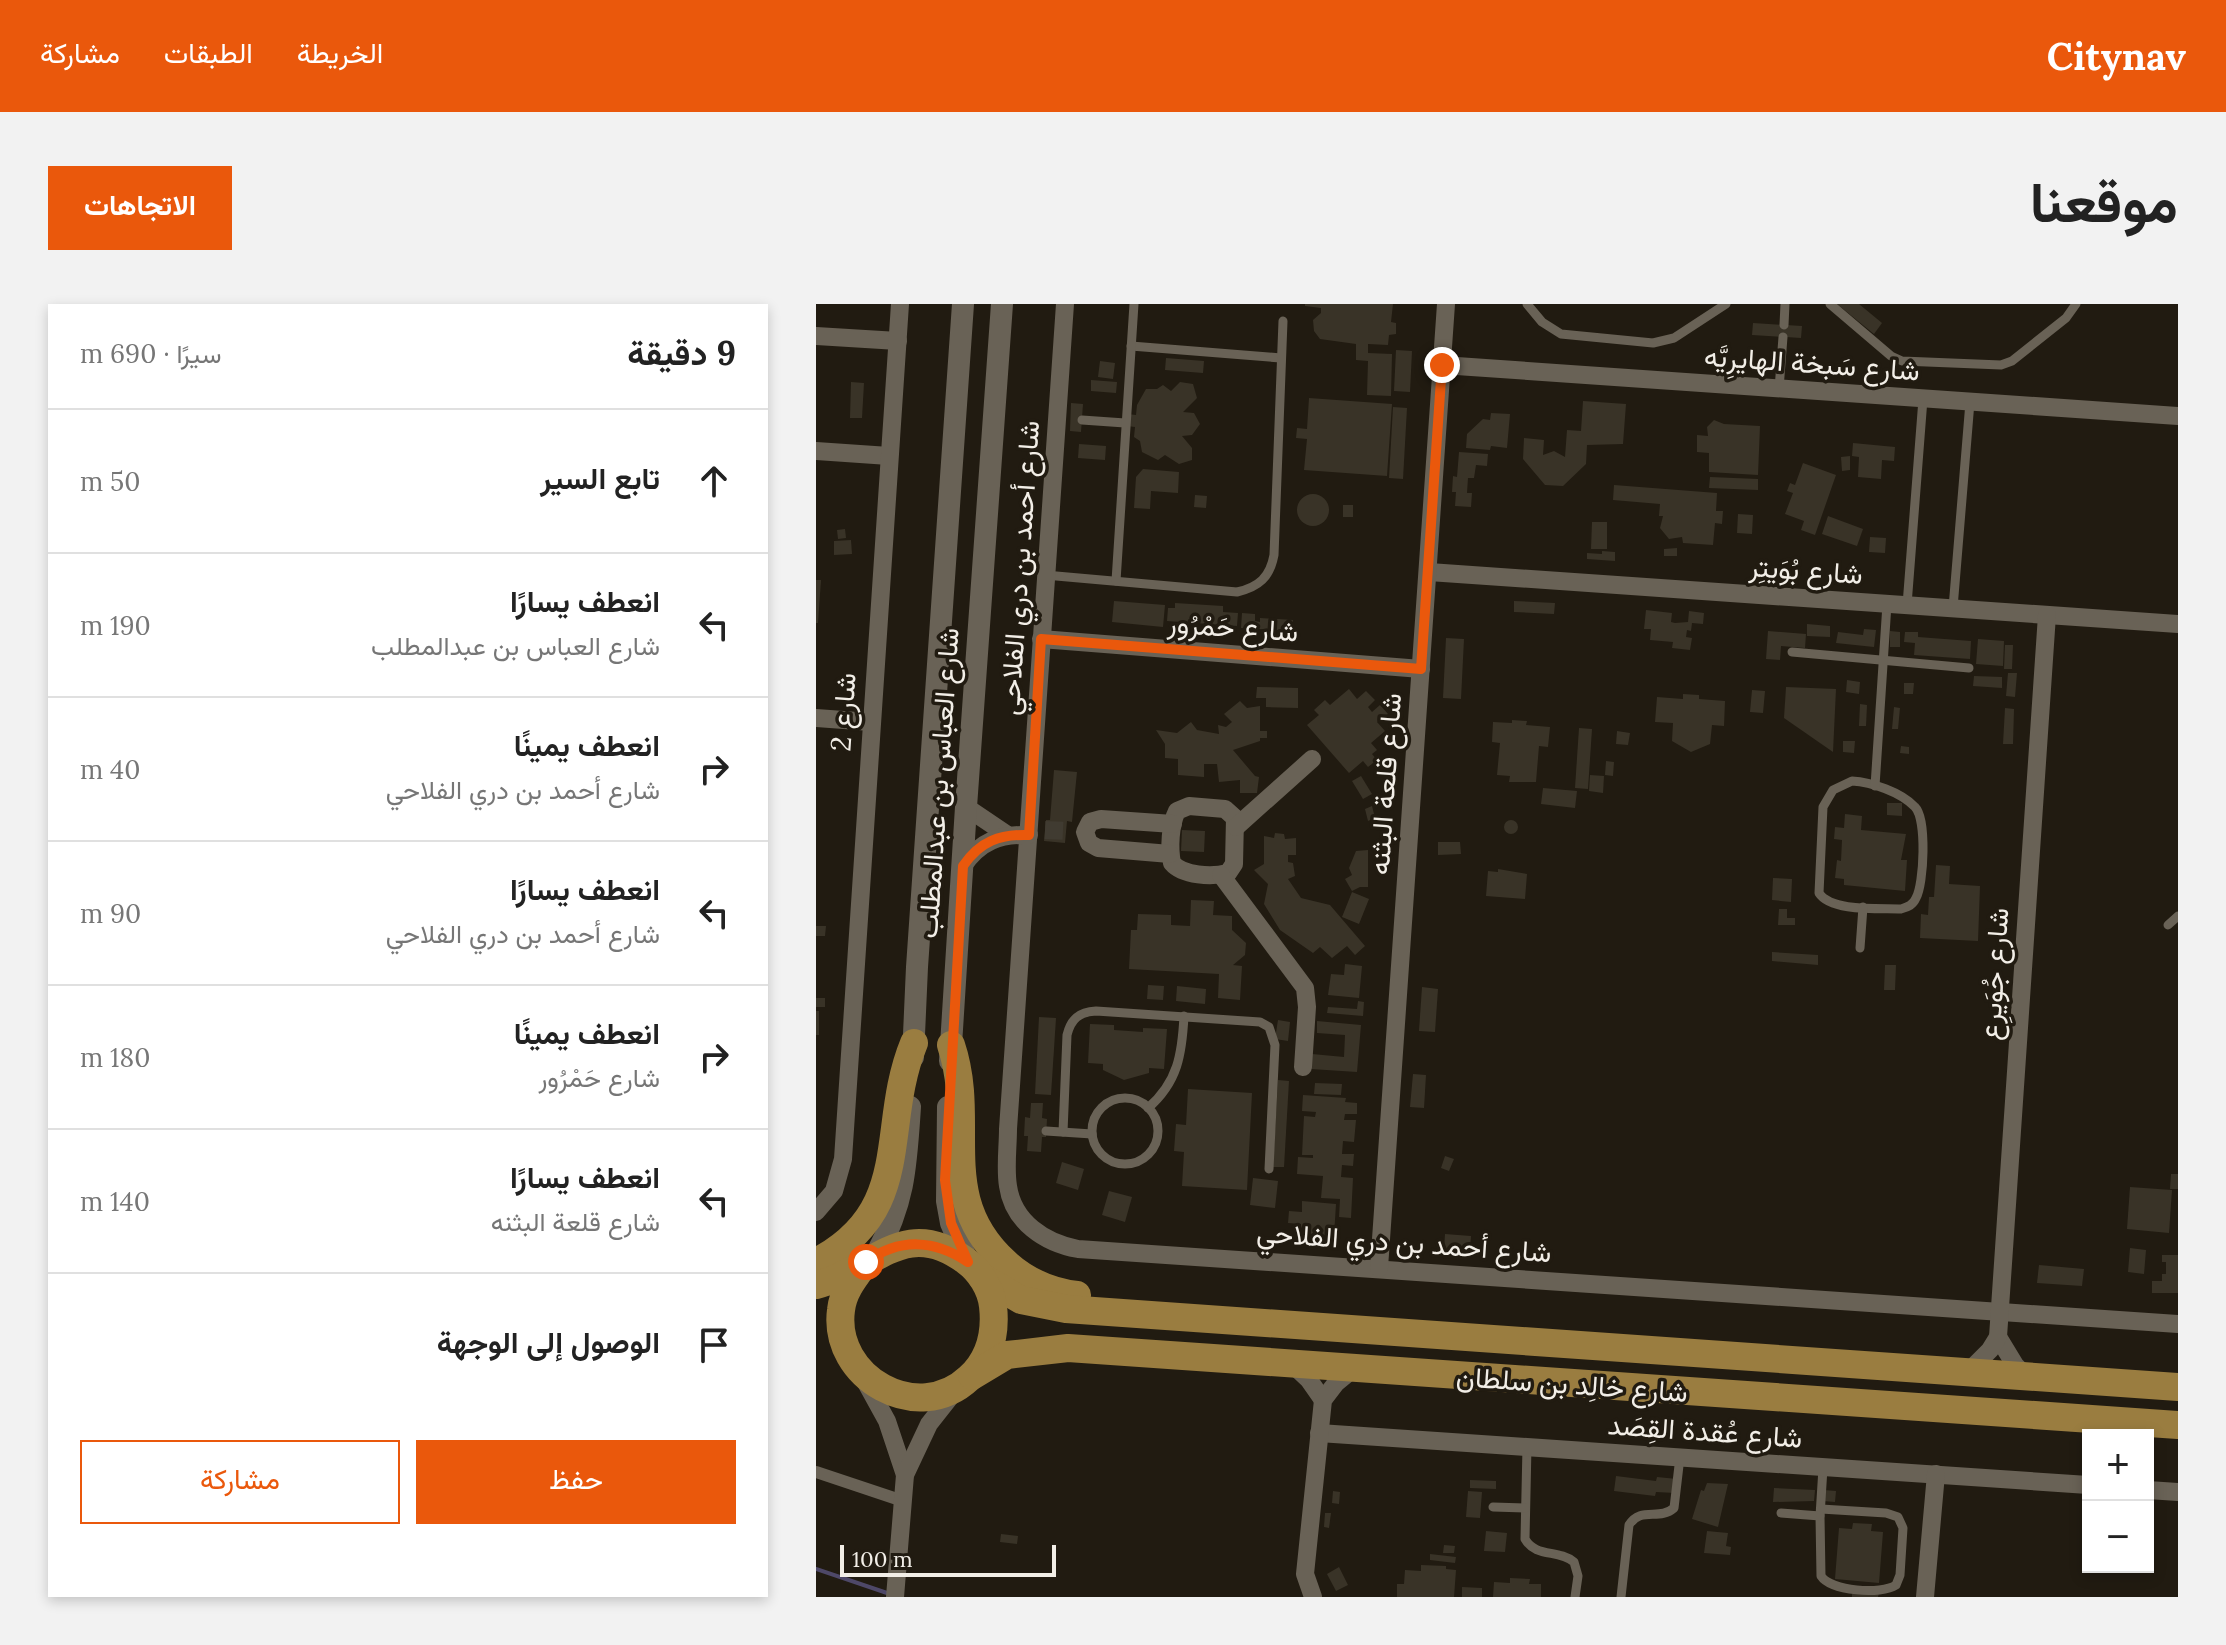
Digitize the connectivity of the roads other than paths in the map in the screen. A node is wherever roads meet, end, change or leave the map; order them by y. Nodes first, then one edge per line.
1 (900, 304) edge
2 (963, 304) edge
3 (1002, 304) edge
4 (1065, 304) edge
5 (1134, 304) edge
6 (1446, 304) edge
7 (1527, 304) edge
8 (1726, 304) edge
9 (1785, 304) edge
10 (1830, 304) edge
11 (2076, 304) edge
12 (1283, 321) dead end
13 (1784, 325) dead end
14 (816, 336) edge
15 (1783, 337) dead end
16 (898, 341) junction
17 (1131, 346) junction
18 (1281, 358) junction
19 (1442, 365) junction
20 (1779, 389) junction
21 (1923, 399) junction
22 (1970, 402) junction
23 (2178, 416) edge
24 (1082, 420) dead end
25 (1125, 423) junction
26 (816, 451) edge
27 (889, 456) junction
28 (1429, 572) junction
29 (1045, 575) junction
30 (1116, 581) junction
31 (1887, 604) junction
32 (1907, 605) junction
33 (1953, 608) junction
34 (2047, 615) junction
35 (2178, 624) edge
36 (1041, 639) junction
37 (1792, 652) dead end
38 (1883, 660) junction
39 (1969, 668) dead end
40 (1421, 669) junction
41 (816, 718) edge
42 (871, 722) junction
43 (1312, 759) dead end
44 (1875, 786) junction
45 (966, 807) junction
46 (1173, 824) junction
47 (1236, 827) junction
48 (1034, 831) junction
49 (1066, 831) tunnel mouth
50 (1085, 832) junction
51 (1006, 834) junction
52 (1170, 854) junction
53 (963, 866) junction
54 (1221, 875) junction
55 (1863, 907) junction
56 (2178, 916) edge
57 (2168, 925) dead end
58 (1860, 948) dead end
59 (1184, 1016) junction
60 (914, 1043) junction
61 (951, 1045) junction
62 (1303, 1067) dead end
63 (1148, 1108) junction
64 (1046, 1131) dead end
65 (1063, 1132) junction
66 (1092, 1134) junction
67 (1269, 1169) dead end
68 (816, 1212) edge
69 (871, 1258) junction
70 (816, 1262) edge
71 (1379, 1268) junction
72 (975, 1270) junction
73 (816, 1285) edge
74 (2000, 1311) junction
75 (1215, 1319) junction
76 (2178, 1324) edge
77 (1998, 1337) junction
78 (816, 1338) edge
79 (1292, 1364) junction
80 (856, 1367) junction
81 (1353, 1369) junction
82 (1968, 1372) junction
83 (2026, 1376) junction
84 (969, 1378) junction
85 (2178, 1387) edge
86 (1323, 1400) junction
87 (2178, 1425) edge
88 (1319, 1433) junction
89 (1527, 1446) junction
90 (1680, 1457) junction
91 (1823, 1468) junction
92 (816, 1472) edge
93 (1936, 1474) junction
94 (905, 1475) junction
95 (2082, 1485) edge
96 (2154, 1490) edge
97 (2178, 1492) edge
98 (903, 1501) junction
99 (1493, 1507) dead end
100 (1525, 1508) junction
101 (1820, 1512) junction
102 (1781, 1513) dead end
103 (895, 1597) edge
104 (1313, 1597) edge
105 (1575, 1597) edge
106 (1621, 1597) edge
107 (1925, 1597) edge

1 - 16 street, شارع 2
2 - 60 street, شارع العباس بن عبدالمطلب
3 - 45 street, شارع العباس بن عبدالمطلب
4 - 29 street, شارع أحمد بن دري الفلاحي
5 - 17 lane
6 - 19 street, شارع قلعة البثنه
7 - 8 lane
9 - 13 lane
10 - 11 lane
12 - 18 lane
14 - 16 street
15 - 20 lane
16 - 27 street, شارع 2
17 - 18 lane
17 - 25 lane
18 - 30 lane
19 - 20 street, شارع سَبخة الهايرِيَّه
19 - 28 street, شارع قلعة البثنه
20 - 21 street, شارع سَبخة الهايرِيَّه
21 - 22 street, شارع سَبخة الهايرِيَّه
21 - 32 lane
22 - 23 street, شارع سَبخة الهايرِيَّه
22 - 33 lane
24 - 25 lane
25 - 30 lane
26 - 27 street
27 - 42 street, شارع 2
28 - 31 street, شارع بُوَيتِر
28 - 40 street, شارع قلعة البثنه
29 - 30 lane
29 - 36 street, شارع أحمد بن دري الفلاحي
31 - 32 street, شارع بُوَيتِر
31 - 38 lane
32 - 33 street, شارع بُوَيتِر
33 - 34 street, شارع بُوَيتِر
34 - 35 street, شارع بُوَيتِر
34 - 74 street, شارع جُوَيرِع
36 - 40 street, شارع حَمْرُور
36 - 48 street, شارع أحمد بن دري الفلاحي
37 - 38 lane
38 - 39 lane
38 - 44 lane
40 - 71 street, شارع قلعة البثنه
41 - 42 street
42 - 68 street, شارع 2
43 - 47 street
44 - 55 lane
44 - 55 lane
45 - 51 street
45 - 53 street, شارع العباس بن عبدالمطلب
46 - 47 street
46 - 50 street
46 - 52 street
47 - 54 street
48 - 51 street
48 - 71 street, شارع أحمد بن دري الفلاحي
49 - 50 street
50 - 52 street
51 - 53 street
52 - 54 street
53 - 61 street, شارع العباس بن عبدالمطلب
54 - 62 street
55 - 58 lane
56 - 57 lane
59 - 63 lane
59 - 65 lane
59 - 67 lane
60 - 69 street, شارع العباس بن عبدالمطلب
60 - 70 main road
61 - 72 street, شارع العباس بن عبدالمطلب
61 - 75 main road
63 - 66 lane
63 - 66 lane
64 - 65 lane
65 - 66 lane
69 - 72 main road
69 - 73 main road
69 - 80 main road
71 - 74 street, شارع أحمد بن دري الفلاحي
72 - 75 main road, شارع خالِد بن سلطان
72 - 84 main road
74 - 76 street, شارع أحمد بن دري الفلاحي
74 - 77 street, شارع جُوَيرِع
75 - 82 main road, شارع خالِد بن سلطان
77 - 82 street
77 - 83 street
78 - 80 main road
79 - 81 main road, شارع خالِد بن سلطان
79 - 84 main road, شارع خالِد بن سلطان
79 - 86 street
80 - 84 main road
80 - 94 street
81 - 86 street
81 - 87 main road, شارع خالِد بن سلطان
82 - 83 main road, شارع خالِد بن سلطان
83 - 85 main road, شارع خالِد بن سلطان
84 - 94 street
86 - 88 street
88 - 89 street, شارع عُقدة القِصَد
88 - 104 street
89 - 90 street, شارع عُقدة القِصَد
89 - 100 lane
90 - 91 street, شارع عُقدة القِصَد
90 - 106 lane
91 - 93 street, شارع عُقدة القِصَد
91 - 101 lane
92 - 98 street
93 - 95 street, شارع عُقدة القِصَد
93 - 107 street
94 - 98 street
96 - 97 street
98 - 103 street
99 - 100 lane
100 - 105 lane
101 - 101 lane
101 - 102 lane

